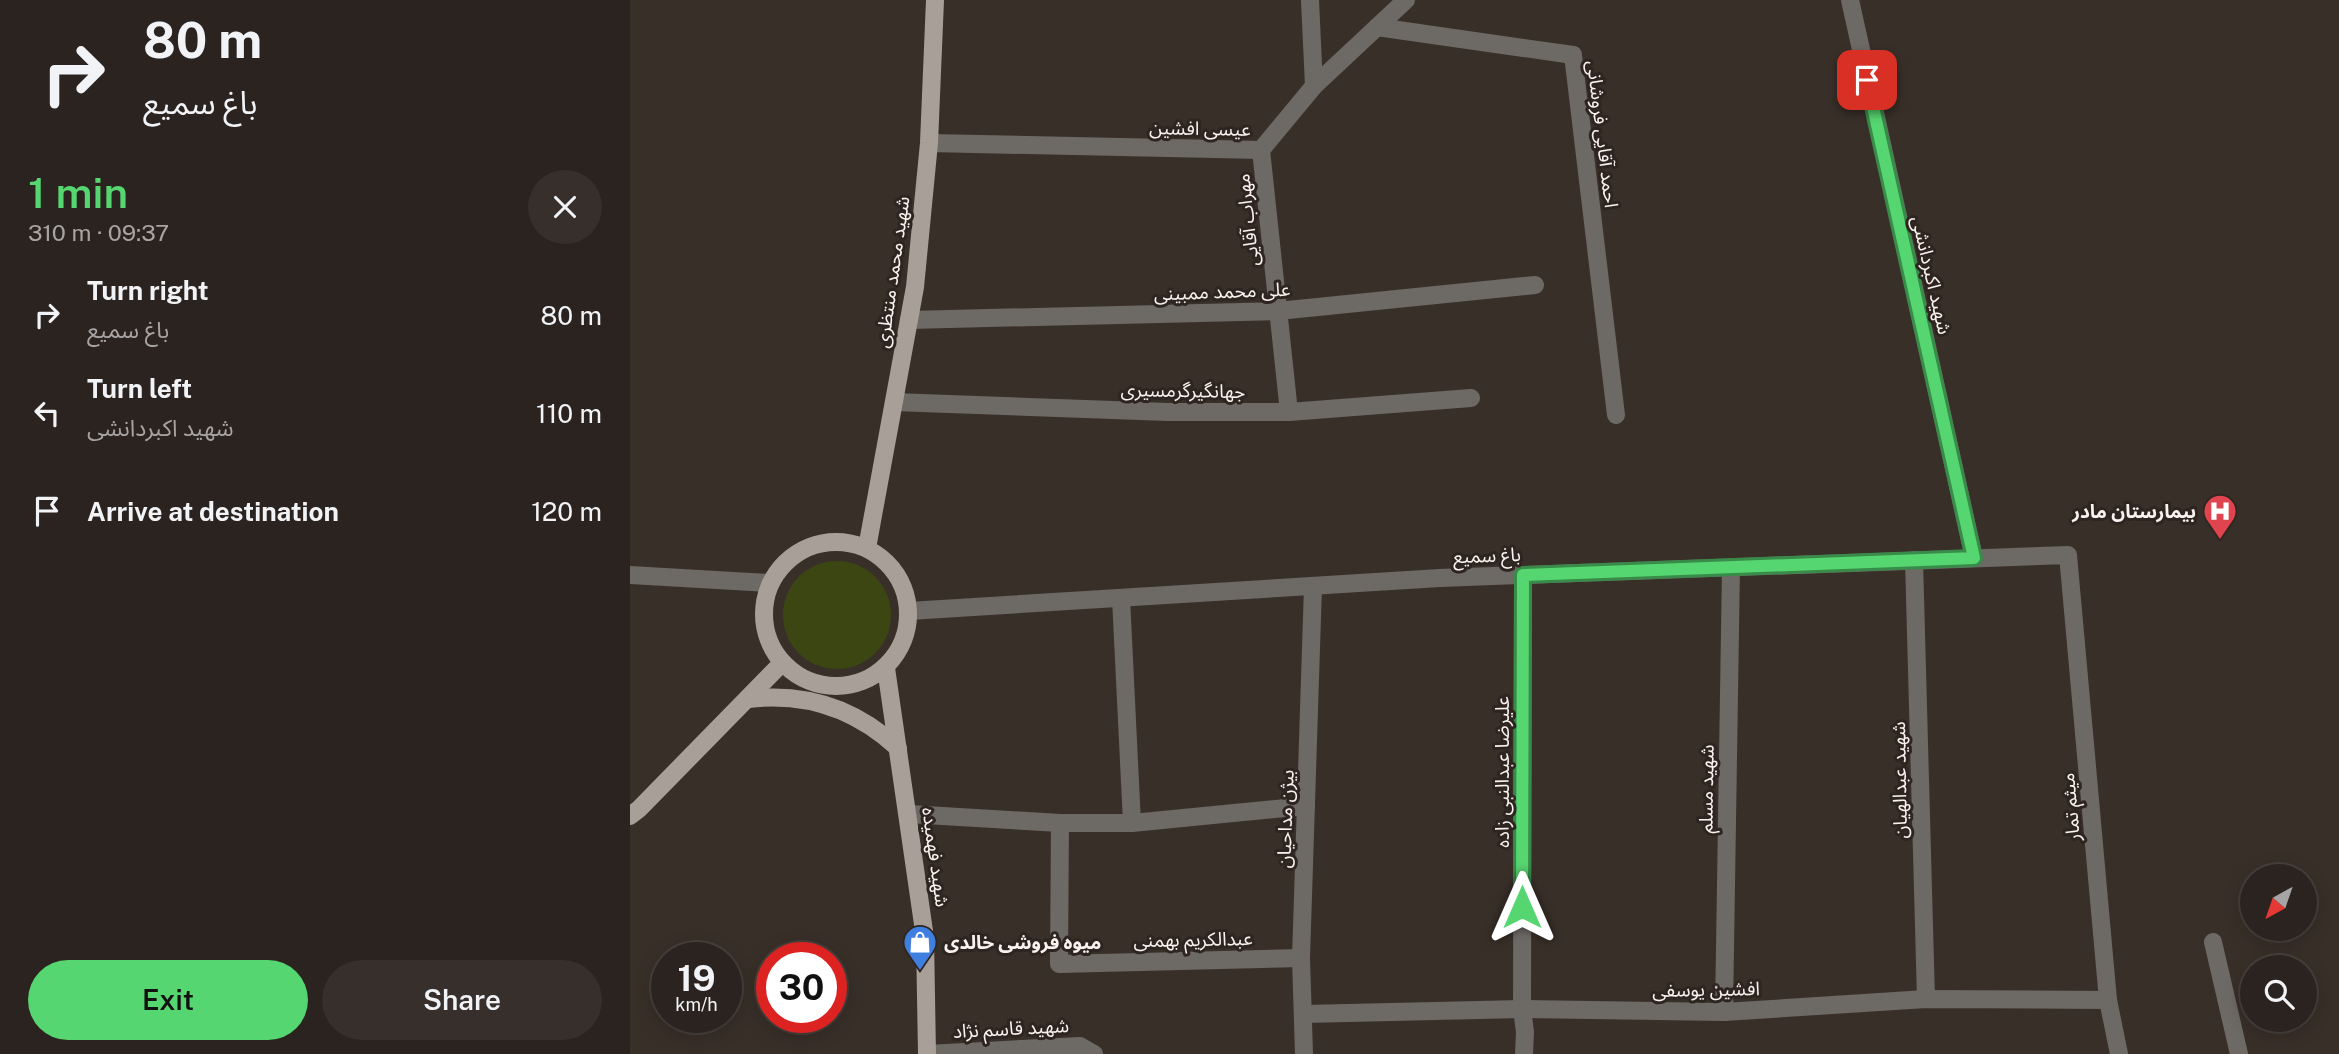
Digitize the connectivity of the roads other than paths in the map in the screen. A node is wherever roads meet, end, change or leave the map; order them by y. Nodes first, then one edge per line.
1 (935, 0) edge
2 (1311, 0) edge
3 (1406, 0) edge
4 (1850, 0) edge
5 (1377, 27) junction
6 (1314, 86) junction
7 (929, 143) junction
8 (1261, 150) junction
9 (1535, 285) dead end
10 (1278, 311) junction
11 (909, 320) junction
12 (1471, 398) dead end
13 (894, 402) junction
14 (1289, 412) junction
15 (1616, 415) dead end
16 (867, 548) junction
17 (2068, 555) joint
18 (1974, 558) junction
19 (1914, 560) junction
20 (1731, 567) junction
21 (630, 575) edge
22 (1523, 575) junction
23 (769, 583) junction
24 (1313, 586) junction
25 (1121, 598) junction
26 (909, 611) junction
27 (782, 663) junction
28 (886, 668) junction
29 (748, 699) junction
30 (898, 748) junction
31 (1306, 806) junction
32 (909, 814) junction
33 (630, 816) edge
34 (1132, 822) junction
35 (1060, 823) junction
36 (2213, 942) dead end
37 (1301, 958) junction
38 (1926, 999) junction
39 (2108, 1000) junction
40 (1522, 1009) junction
41 (1724, 1012) junction
42 (1304, 1014) junction
43 (927, 1054) edge
44 (1094, 1054) edge
45 (1304, 1054) edge
46 (1524, 1054) edge
47 (2119, 1054) edge
48 (2239, 1054) edge

1 - 7 main road, شهید محمد منتظری
2 - 6 street
3 - 5 street, عیسی افشین
4 - 18 street, شهید اکبردانشی
5 - 6 street, عیسی افشین
5 - 15 street, احمد آقایی فروشانی
6 - 8 street, عیسی افشین
7 - 8 street, عیسی افشین
7 - 11 main road, شهید محمد منتظری
8 - 10 street, مهراب آقایی
9 - 10 street, علی محمد ممبینی
10 - 11 street, علی محمد ممبینی
10 - 14 street, مهراب آقایی
11 - 13 main road, شهید محمد منتظری
12 - 14 street, جهانگیرگرمسیری
13 - 14 street, جهانگیرگرمسیری
13 - 16 main road, شهید محمد منتظری
16 - 23 main road
16 - 26 main road
17 - 18 street, باغ سمیع
17 - 39 street, میثم تمار
18 - 19 street, باغ سمیع
19 - 20 street, باغ سمیع
19 - 38 street, شهید عبدالهیان
20 - 22 street, باغ سمیع
20 - 41 street, شهید مسلم
21 - 23 street
22 - 24 street, باغ سمیع
22 - 40 street, علیرضا عبدالنبی زاده
23 - 27 main road
24 - 25 street, باغ سمیع
24 - 31 street, بیژن مداحیان
25 - 26 street, باغ سمیع
25 - 34 street
26 - 28 main road
27 - 28 main road
27 - 29 main road
28 - 30 main road, شهید فهمیده
29 - 30 main road
29 - 33 main road
30 - 32 main road, شهید فهمیده
31 - 34 street
31 - 37 street, بیژن مداحیان
32 - 35 street
32 - 43 main road, شهید فهمیده
34 - 35 street
35 - 37 street, عبدالکریم بهمنی
36 - 48 street
37 - 42 street, بیژن مداحیان
38 - 39 street, افشین یوسفی
38 - 41 street, افشین یوسفی
39 - 47 street, میثم تمار
40 - 41 street, افشین یوسفی
40 - 42 street, افشین یوسفی
40 - 46 street, علیرضا عبدالنبی زاده
42 - 45 street, بیژن مداحیان
43 - 44 street, شهید قاسم نژاد

